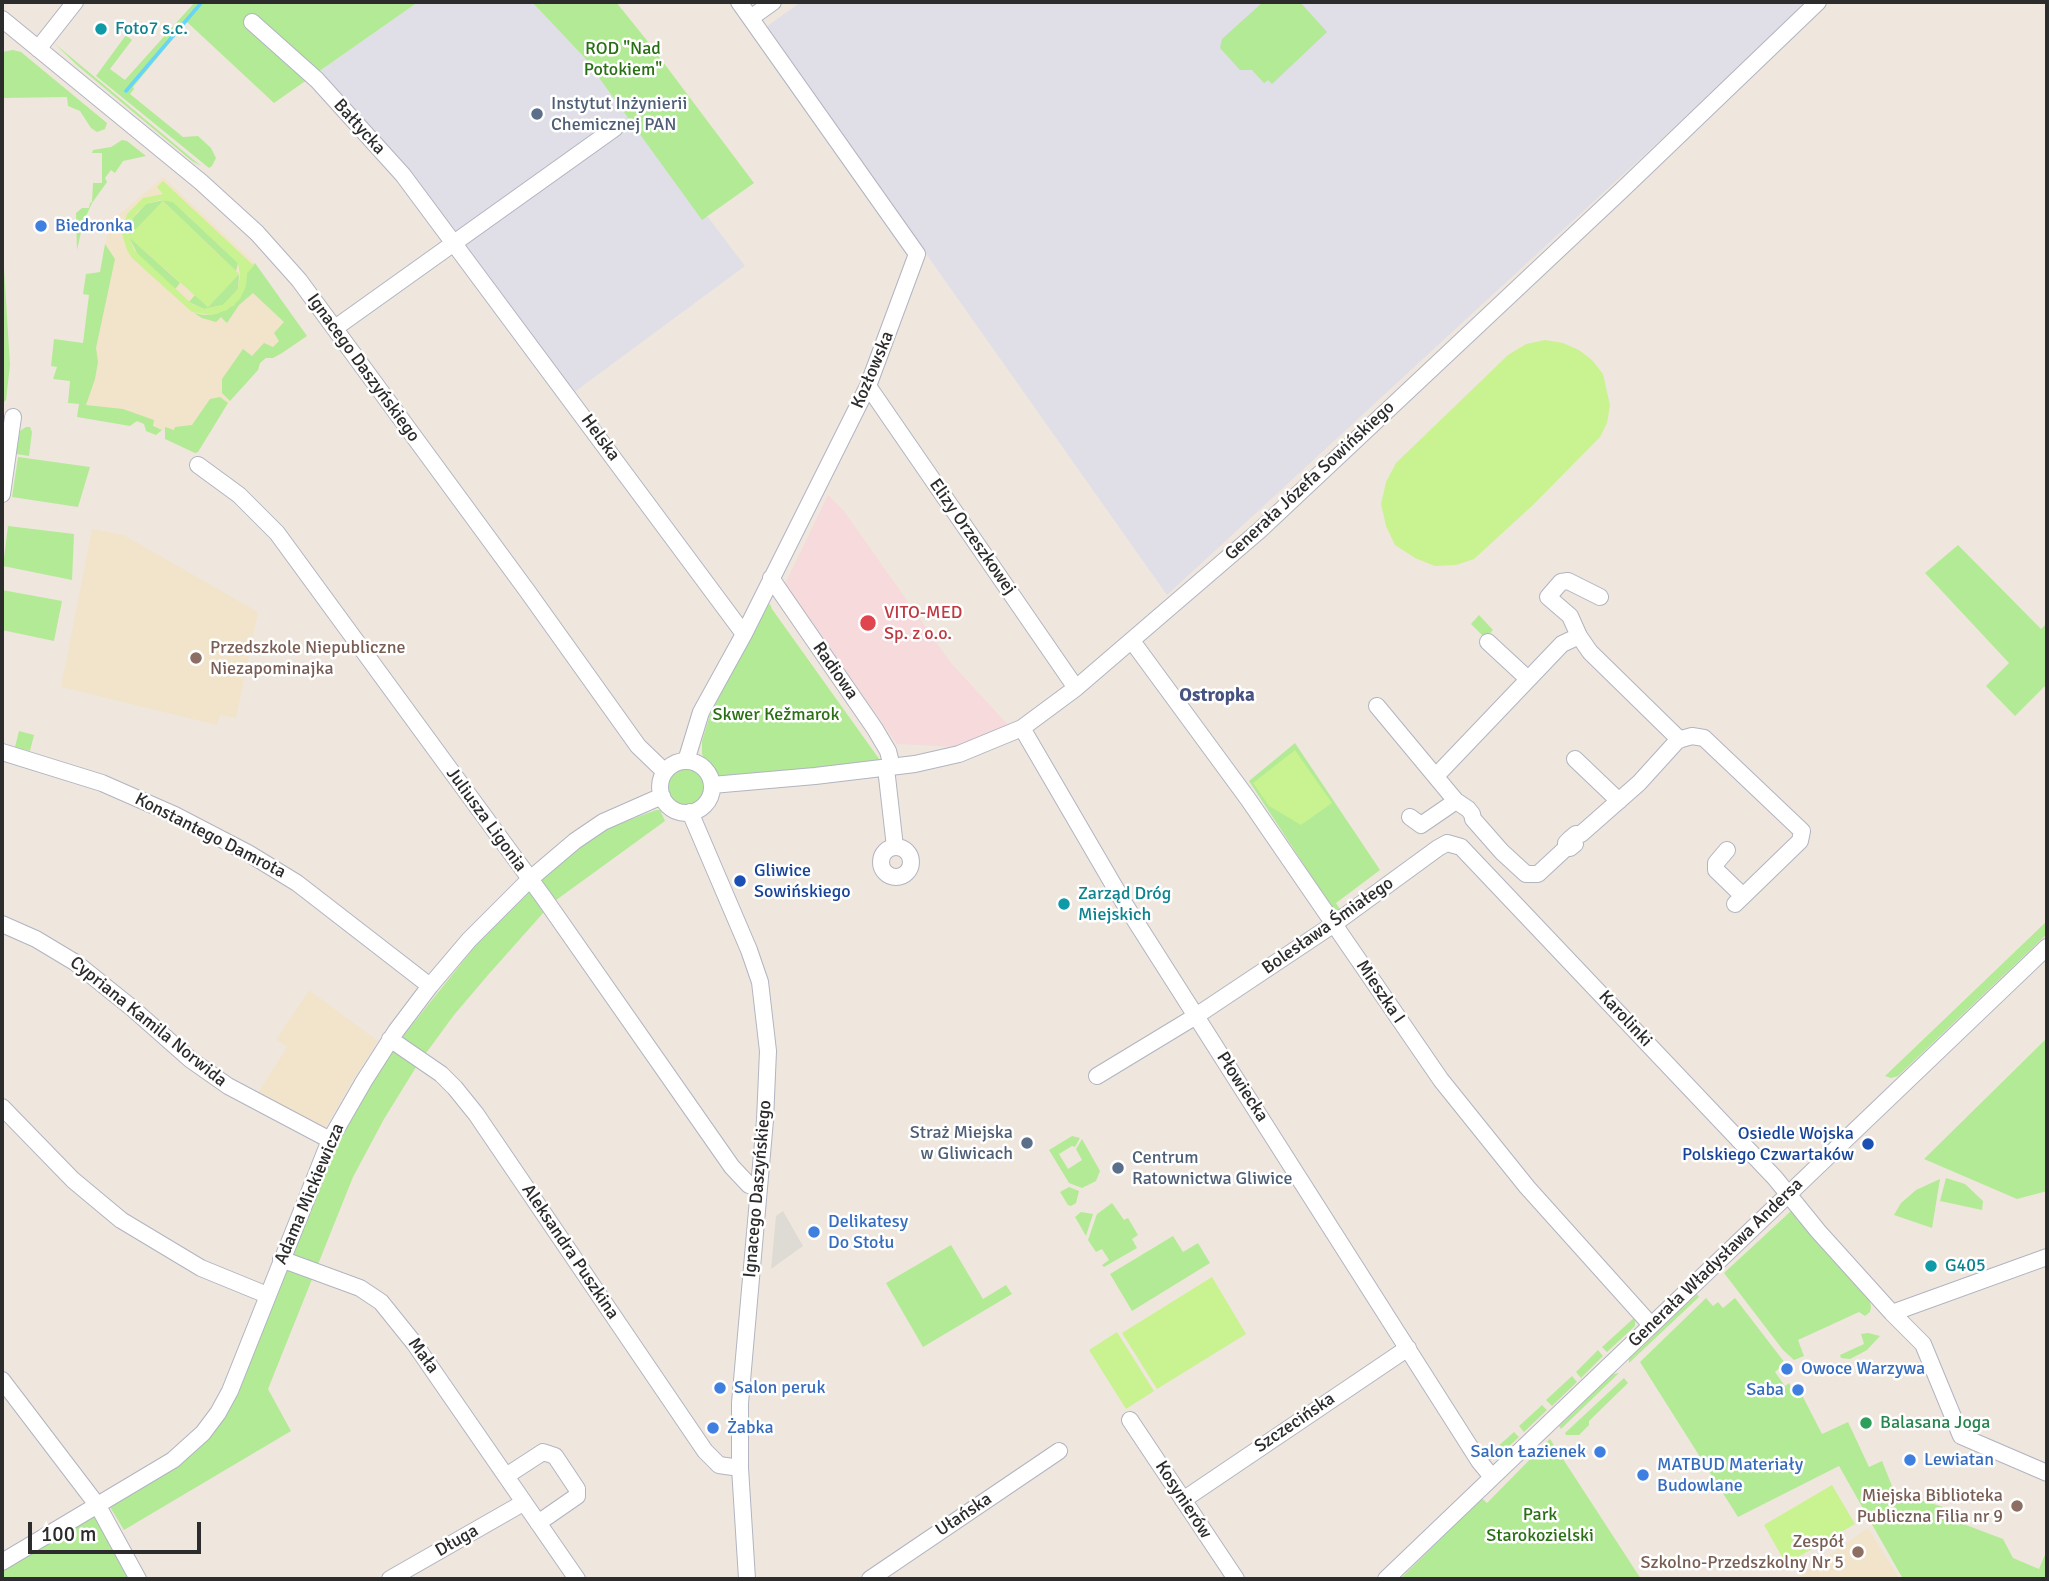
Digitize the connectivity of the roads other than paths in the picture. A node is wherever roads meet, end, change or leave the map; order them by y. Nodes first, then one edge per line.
1 (75, 2) edge
2 (739, 2) edge
3 (774, 2) edge
4 (1818, 2) edge
5 (752, 17) junction
6 (2, 19) edge
7 (252, 22) dead end
8 (2, 38) edge
9 (23, 38) junction
10 (38, 49) junction
11 (615, 128) dead end
12 (454, 243) junction
13 (335, 328) junction
14 (868, 386) junction
15 (13, 416) dead end
16 (198, 465) dead end
17 (2, 494) edge
18 (771, 578) junction
19 (1600, 597) dead end
20 (744, 634) junction
21 (1579, 636) junction
22 (1132, 641) junction
23 (1488, 642) dead end
24 (1528, 679) junction
25 (1076, 688) junction
26 (1377, 706) dead end
27 (1022, 728) junction
28 (1680, 740) junction
29 (2, 752) edge
30 (1575, 759) dead end
31 (686, 761) junction
32 (889, 768) junction
33 (665, 772) junction
34 (1436, 776) junction
35 (712, 785) junction
36 (662, 796) junction
37 (1619, 801) junction
38 (1458, 803) junction
39 (690, 812) junction
40 (1410, 817) dead end
41 (895, 847) dead end
42 (1461, 847) joint
43 (1727, 850) dead end
44 (1511, 860) junction
45 (1492, 879) junction
46 (529, 880) junction
47 (2, 924) edge
48 (1334, 924) junction
49 (2047, 947) edge
50 (430, 986) junction
51 (1196, 1016) junction
52 (390, 1039) junction
53 (1097, 1076) dead end
54 (2, 1107) edge
55 (330, 1140) junction
56 (759, 1188) junction
57 (1787, 1194) junction
58 (2047, 1257) edge
59 (281, 1259) junction
60 (267, 1295) junction
61 (1892, 1312) junction
62 (1651, 1325) junction
63 (1408, 1348) junction
64 (2, 1380) edge
65 (1130, 1420) dead end
66 (1059, 1451) dead end
67 (740, 1468) junction
68 (2047, 1473) edge
69 (506, 1476) junction
70 (1492, 1476) junction
71 (1183, 1500) junction
72 (523, 1503) junction
73 (98, 1506) junction
74 (538, 1523) junction
75 (2, 1562) edge
76 (138, 1579) edge
77 (390, 1579) edge
78 (576, 1579) edge
79 (747, 1579) edge
80 (870, 1579) edge
81 (1236, 1579) edge
82 (1386, 1579) edge

1 - 10 street
2 - 5 street, Kozłowska
3 - 5 street
4 - 22 street, Generała Józefa Sowińskiego
5 - 14 street, Kozłowska
6 - 9 street, Ignacego Daszyńskiego
7 - 12 street, Bałtycka
8 - 9 street
9 - 10 street, Ignacego Daszyńskiego
10 - 13 street, Ignacego Daszyńskiego
11 - 12 street
12 - 13 street
12 - 20 street, Helska
13 - 33 street, Ignacego Daszyńskiego
14 - 18 street, Kozłowska
14 - 25 street, Elizy Orzeszkowej
15 - 17 street
16 - 46 street, Juliusza Ligonia
18 - 20 street, Kozłowska
18 - 32 street, Radiowa
19 - 21 street
20 - 31 street, Kozłowska
21 - 24 street
21 - 28 street
22 - 25 street, Generała Józefa Sowińskiego
22 - 48 street, Mieszka I
23 - 24 street
24 - 34 street
25 - 27 street, Generała Józefa Sowińskiego
26 - 34 street
27 - 32 street, Generała Józefa Sowińskiego
27 - 51 street, Płowiecka
28 - 37 street
28 - 43 street
29 - 50 street, Konstantego Damrota
30 - 37 street
31 - 33 street
31 - 35 street
32 - 35 street, Generała Józefa Sowińskiego
32 - 41 street, Radiowa
33 - 36 street
34 - 38 street
35 - 39 street
36 - 39 street
36 - 46 street, Adama Mickiewicza
37 - 44 street
38 - 40 street
38 - 44 street
39 - 56 street, Ignacego Daszyńskiego
42 - 45 street, Karolinki
42 - 48 street, Bolesława Śmiałego
44 - 45 street
45 - 57 street, Karolinki
46 - 50 street, Adama Mickiewicza
46 - 56 street, Juliusza Ligonia
47 - 55 street, Cypriana Kamila Norwida
48 - 51 street, Bolesława Śmiałego
48 - 62 street, Mieszka I
49 - 57 street, Generała Władysława Andersa
50 - 52 street, Adama Mickiewicza
51 - 53 street, Bolesława Śmiałego
51 - 63 street, Płowiecka
52 - 55 street, Adama Mickiewicza
52 - 67 street, Aleksandra Puszkina
54 - 60 street
55 - 59 street, Adama Mickiewicza
56 - 67 street, Ignacego Daszyńskiego
57 - 61 street, Karolinki
57 - 62 street, Generała Władysława Andersa
58 - 61 street
59 - 60 street, Adama Mickiewicza
59 - 69 street, Mała
60 - 73 street, Adama Mickiewicza
61 - 68 street, Karolinki
62 - 70 street, Generała Władysława Andersa
63 - 70 street, Płowiecka
63 - 71 street, Szczecińska
64 - 73 street
65 - 71 street, Kosynierów
66 - 80 street, Ułańska
67 - 79 street, Ignacego Daszyńskiego
69 - 72 street, Mała
69 - 74 street
70 - 82 street, Generała Władysława Andersa
71 - 81 street, Kosynierów
72 - 74 street, Mała
72 - 77 street, Długa
73 - 75 street, Adama Mickiewicza
73 - 76 street
74 - 78 street, Mała

